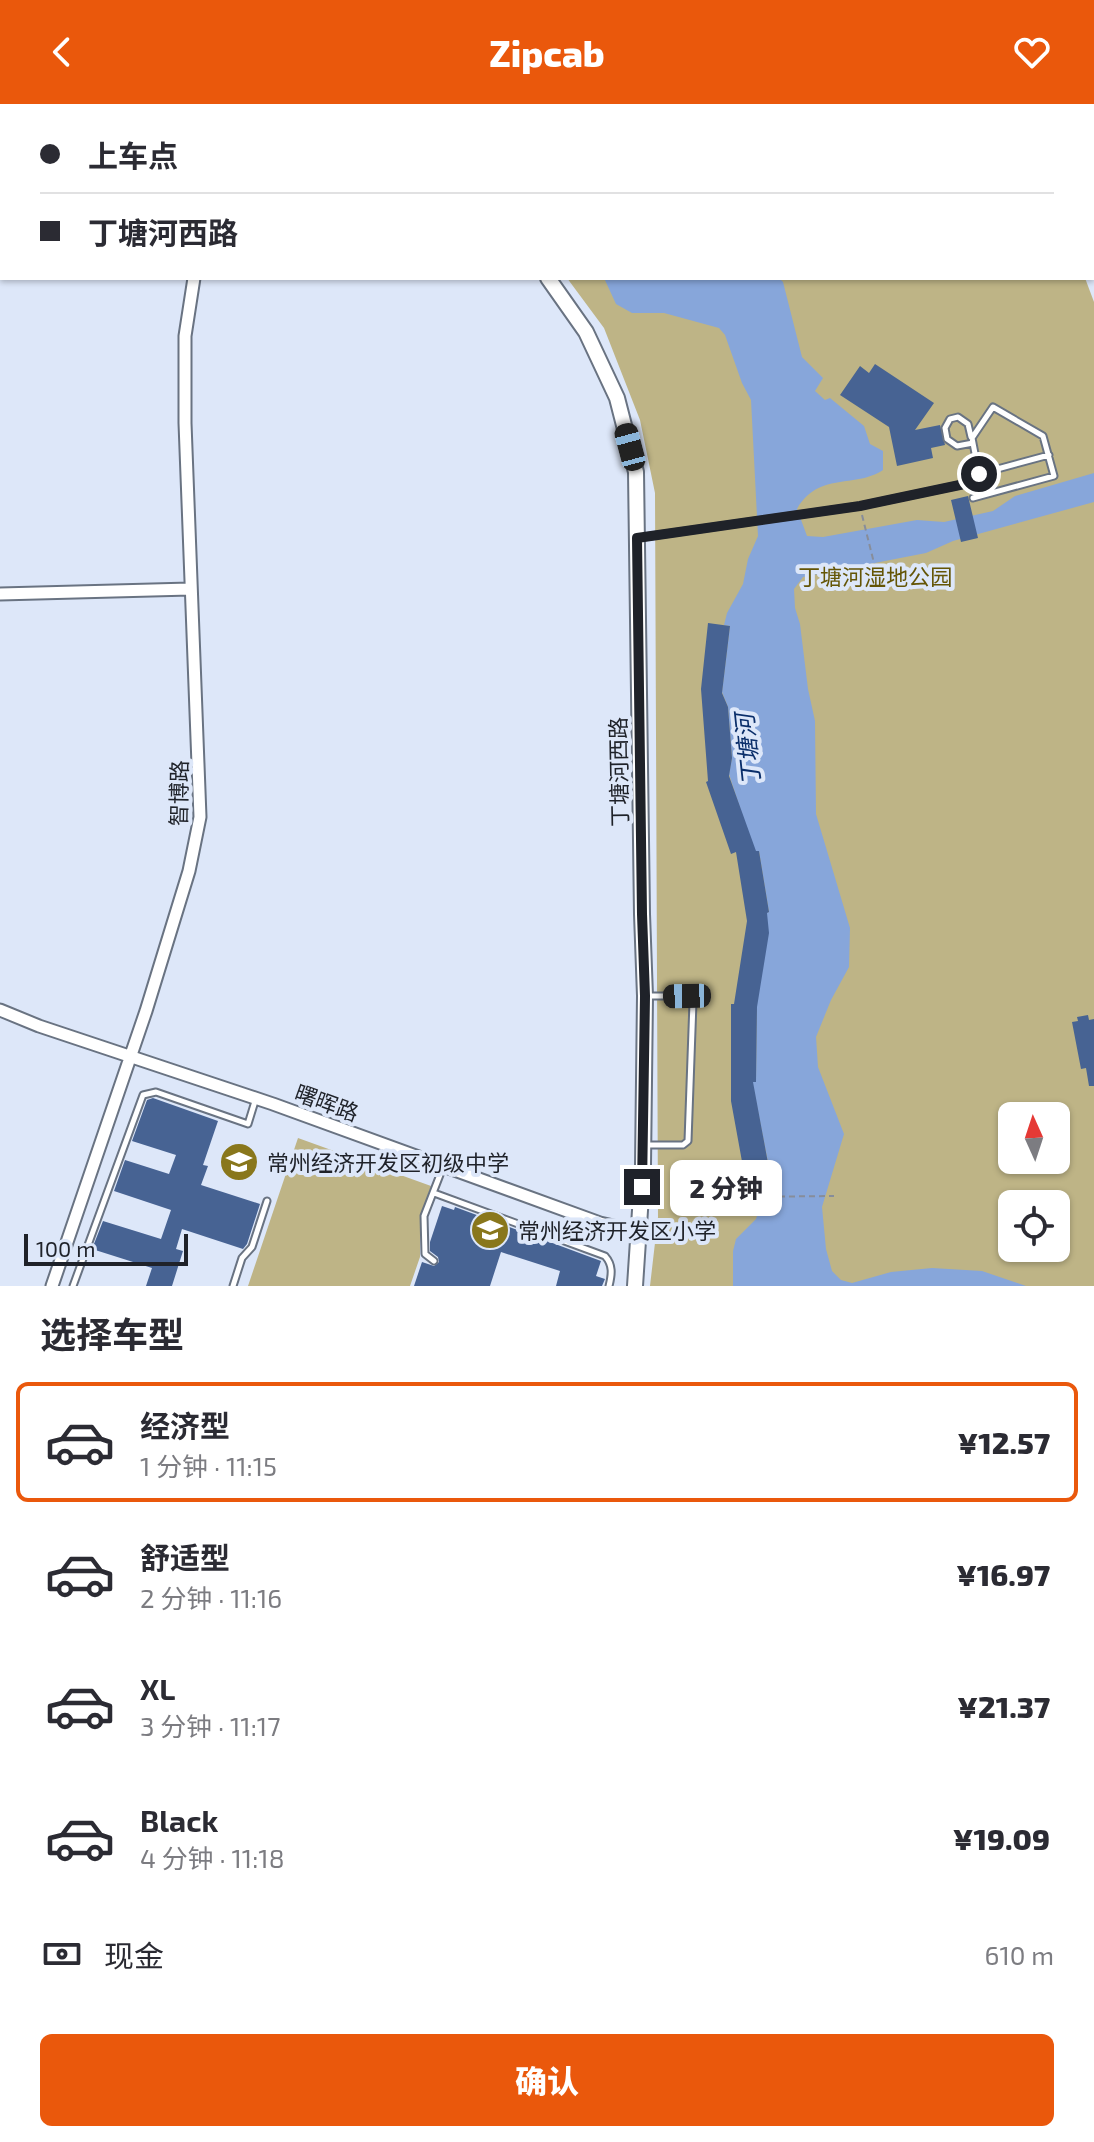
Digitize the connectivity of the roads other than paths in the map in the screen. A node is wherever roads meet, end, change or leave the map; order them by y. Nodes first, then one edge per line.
1 (194, 280) edge
2 (549, 280) edge
3 (972, 440) junction
4 (1049, 455) junction
5 (979, 474) junction
6 (973, 498) dead end
7 (637, 538) junction
8 (190, 589) junction
9 (0, 594) edge
10 (645, 996) junction
11 (0, 1010) edge
12 (129, 1057) junction
13 (256, 1098) junction
14 (643, 1145) junction
15 (443, 1166) junction
16 (434, 1193) junction
17 (267, 1201) dead end
18 (640, 1232) junction
19 (434, 1261) dead end
20 (52, 1286) edge
21 (73, 1286) edge
22 (233, 1286) edge
23 (609, 1286) edge
24 (635, 1286) edge

1 - 8 street, 智博路
2 - 7 street, 丁塘河西路
3 - 3 lane
3 - 4 lane
3 - 5 lane
4 - 5 lane
4 - 6 lane
5 - 7 lane
7 - 10 street, 丁塘河西路
8 - 9 street
8 - 12 street, 智博路
10 - 14 street, 丁塘河西路
10 - 14 lane
11 - 12 street, 曙晖路
12 - 13 street, 曙晖路
12 - 20 street, 智博路
13 - 15 street, 曙晖路
13 - 21 lane
14 - 18 street, 丁塘河西路
15 - 16 lane
15 - 18 street, 曙晖路
16 - 19 lane
16 - 23 lane
17 - 22 lane
18 - 24 street, 丁塘河西路

